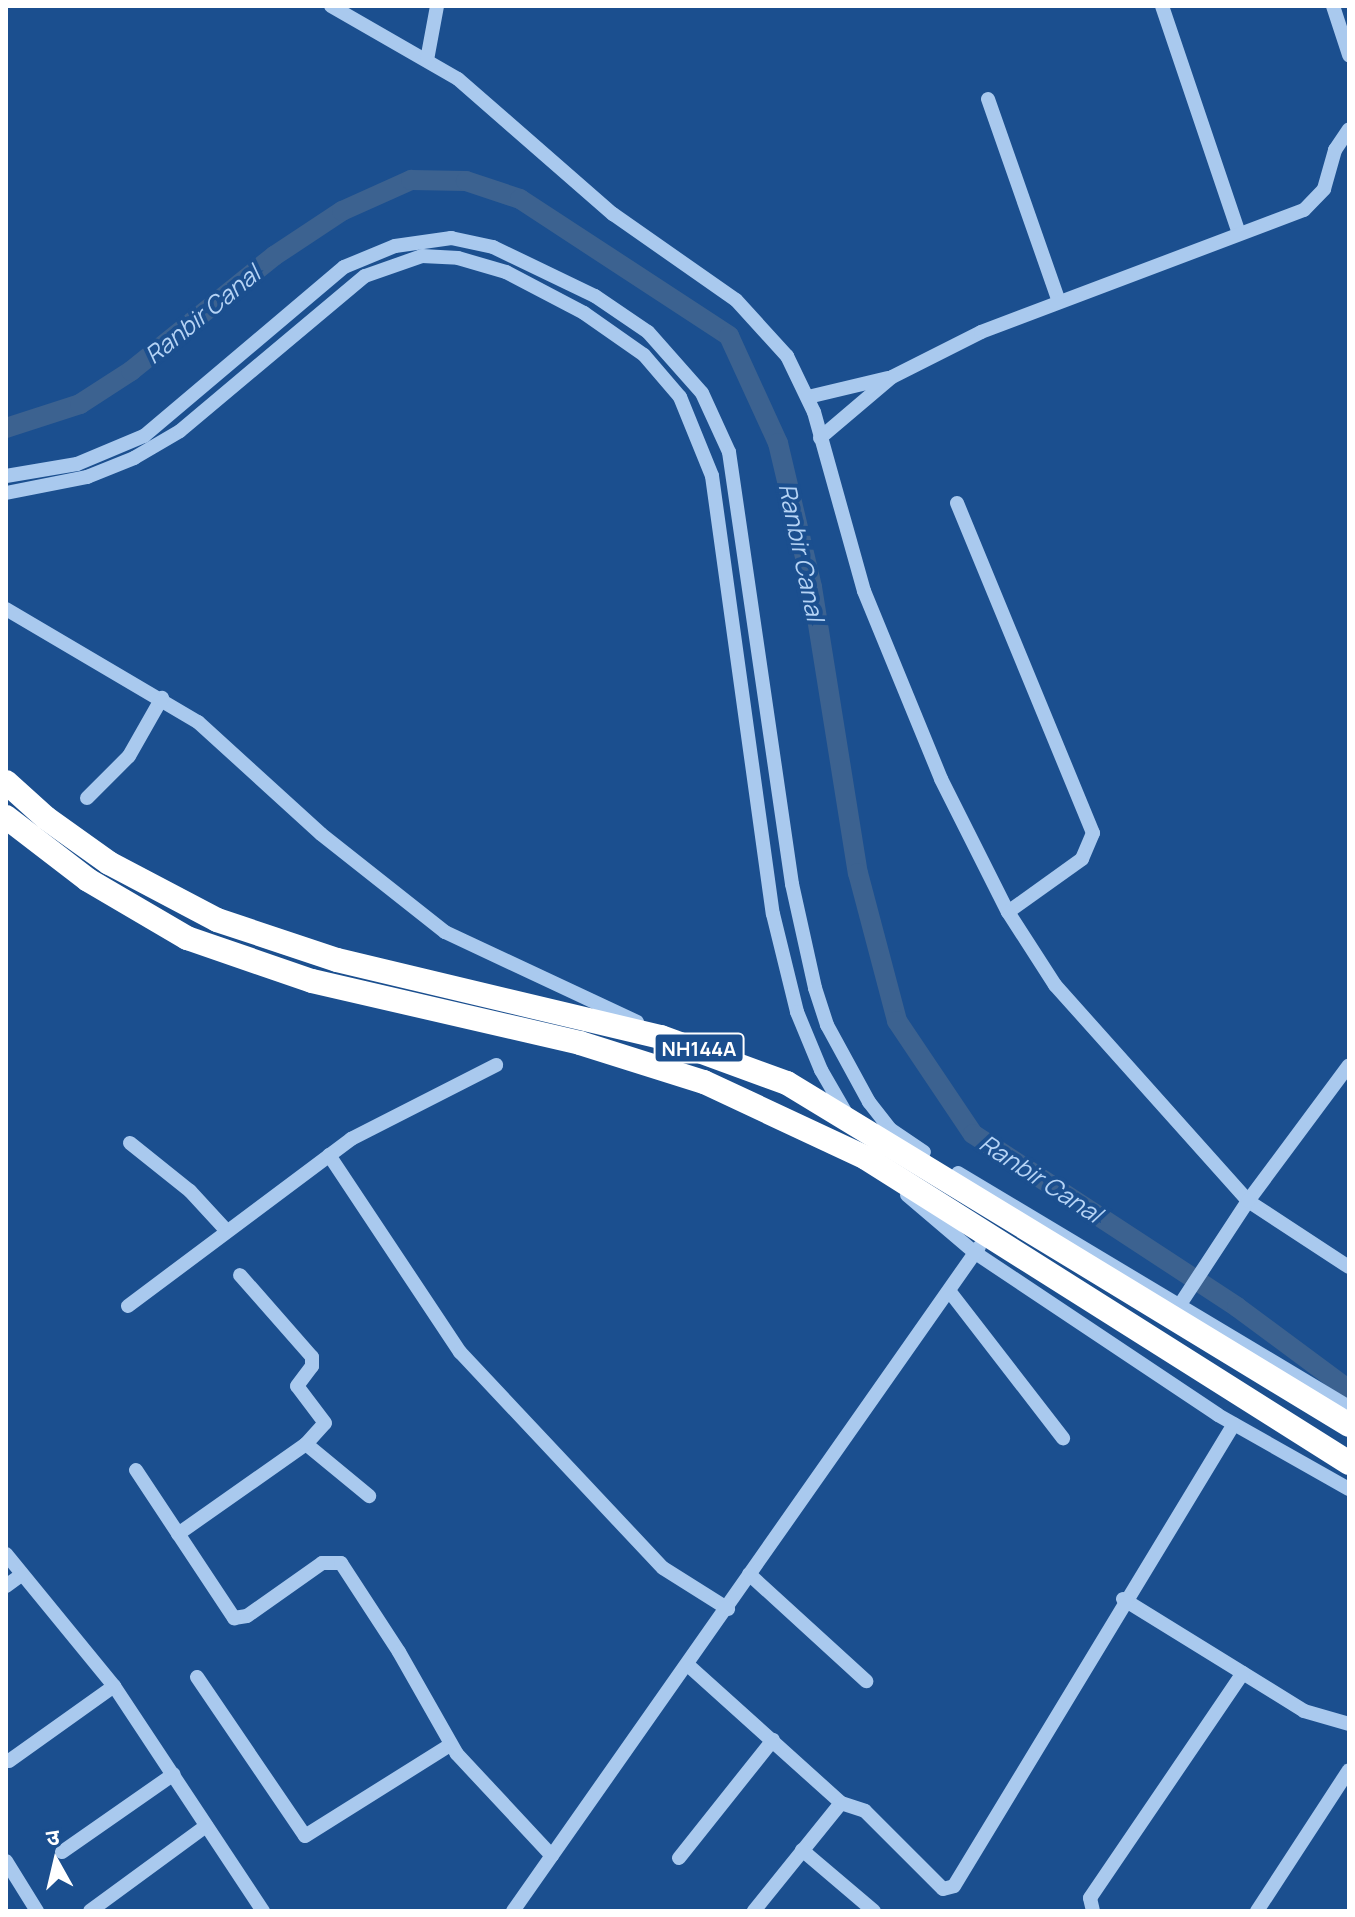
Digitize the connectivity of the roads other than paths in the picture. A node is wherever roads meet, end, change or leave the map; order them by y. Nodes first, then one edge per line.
1 (331, 6) edge
2 (437, 6) edge
3 (1162, 6) edge
4 (1333, 6) edge
5 (1349, 55) edge
6 (427, 60) junction
7 (988, 99) dead end
8 (1349, 129) edge
9 (1239, 233) junction
10 (1058, 299) junction
11 (892, 377) junction
12 (808, 397) junction
13 (820, 438) junction
14 (6, 476) edge
15 (6, 493) edge
16 (957, 503) dead end
17 (6, 609) edge
18 (162, 698) junction
19 (6, 782) edge
20 (87, 798) dead end
21 (6, 817) edge
22 (1008, 912) junction
23 (496, 1065) dead end
24 (1349, 1065) edge
25 (843, 1108) junction
26 (130, 1143) dead end
27 (909, 1143) junction
28 (329, 1155) junction
29 (1248, 1201) junction
30 (1012, 1205) junction
31 (226, 1230) junction
32 (974, 1252) junction
33 (1349, 1267) edge
34 (240, 1275) dead end
35 (950, 1292) junction
36 (1181, 1303) junction
37 (128, 1306) dead end
38 (1349, 1407) edge
39 (1234, 1424) junction
40 (1349, 1425) edge
41 (1063, 1438) dead end
42 (306, 1444) junction
43 (1349, 1463) edge
44 (136, 1470) dead end
45 (1349, 1489) edge
46 (369, 1496) dead end
47 (178, 1534) junction
48 (6, 1554) edge
49 (749, 1574) junction
50 (21, 1575) junction
51 (6, 1586) edge
52 (1123, 1599) junction
53 (728, 1609) junction
54 (689, 1666) junction
55 (1243, 1673) junction
56 (197, 1677) dead end
57 (866, 1681) dead end
58 (114, 1686) junction
59 (1349, 1724) edge
60 (773, 1740) junction
61 (450, 1745) junction
62 (9, 1761) dead end
63 (1349, 1770) edge
64 (174, 1774) junction
65 (841, 1803) junction
66 (206, 1826) junction
67 (802, 1850) junction
68 (62, 1852) dead end
69 (552, 1856) junction
70 (679, 1858) dead end
71 (6, 1861) edge
72 (37, 1911) edge
73 (90, 1911) edge
74 (263, 1911) edge
75 (513, 1911) edge
76 (754, 1911) edge
77 (874, 1911) edge
78 (1093, 1911) edge
79 (1257, 1911) edge

1 - 6 street
2 - 6 street
3 - 9 street
4 - 5 street
6 - 12 street
7 - 10 street
8 - 9 street
9 - 10 street
10 - 11 street
11 - 12 street
11 - 13 street
12 - 13 street
13 - 22 street
14 - 27 street
15 - 25 street
16 - 22 street
17 - 18 street
18 - 20 street
18 - 25 street
19 - 40 highway, NH144A, bridge
21 - 43 highway, NH144A, bridge
22 - 29 street
23 - 28 street
24 - 29 street
25 - 27 street
25 - 32 street
26 - 31 street
27 - 30 street
28 - 31 street
28 - 53 street
29 - 33 street
29 - 36 street
30 - 32 street
30 - 36 street
31 - 37 street
32 - 35 street
32 - 39 street
34 - 42 street
35 - 41 street
35 - 49 street
36 - 38 street
39 - 45 street
39 - 52 street
42 - 46 street
42 - 47 street
44 - 47 street
47 - 61 street
48 - 50 street
49 - 53 street
49 - 57 street
50 - 51 street
50 - 58 street
52 - 55 street
52 - 65 street
53 - 54 street
54 - 60 street
54 - 69 street
55 - 59 street
55 - 78 street
56 - 61 street
58 - 62 street
58 - 64 street
60 - 65 street
60 - 70 street
61 - 69 street
63 - 79 street
64 - 66 street
64 - 68 street
65 - 67 street
66 - 73 street
66 - 74 street
67 - 76 street
67 - 77 street
69 - 75 street
71 - 72 street

